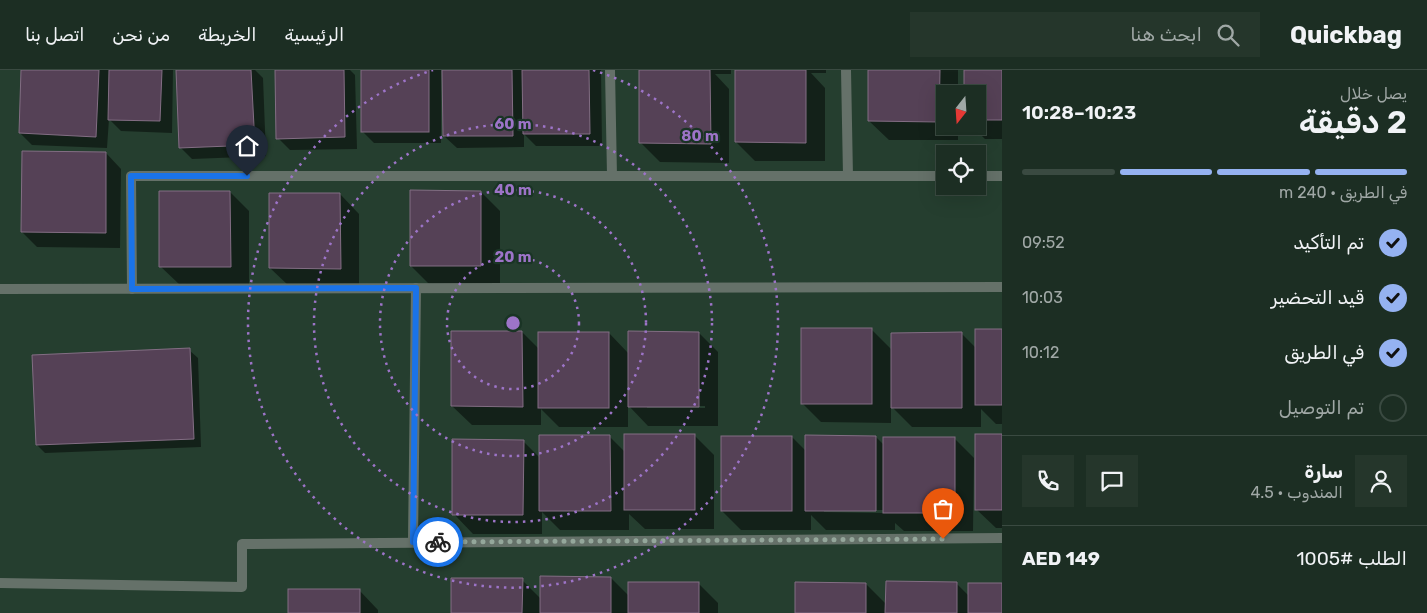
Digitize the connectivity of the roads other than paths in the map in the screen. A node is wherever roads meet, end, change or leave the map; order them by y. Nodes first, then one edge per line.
1 (610, 70) edge
2 (846, 70) edge
3 (612, 176) junction
4 (848, 176) junction
5 (936, 176) edge
6 (986, 176) edge
7 (1002, 176) edge
8 (1002, 287) edge
9 (416, 288) junction
10 (132, 289) junction
11 (0, 290) edge
12 (1002, 538) edge
13 (413, 542) junction
14 (0, 584) edge

1 - 3 street
2 - 4 street
3 - 4 street
3 - 10 street
4 - 5 street
6 - 7 street
8 - 9 street
9 - 10 street
9 - 13 street
10 - 11 street
12 - 13 street
13 - 14 street

